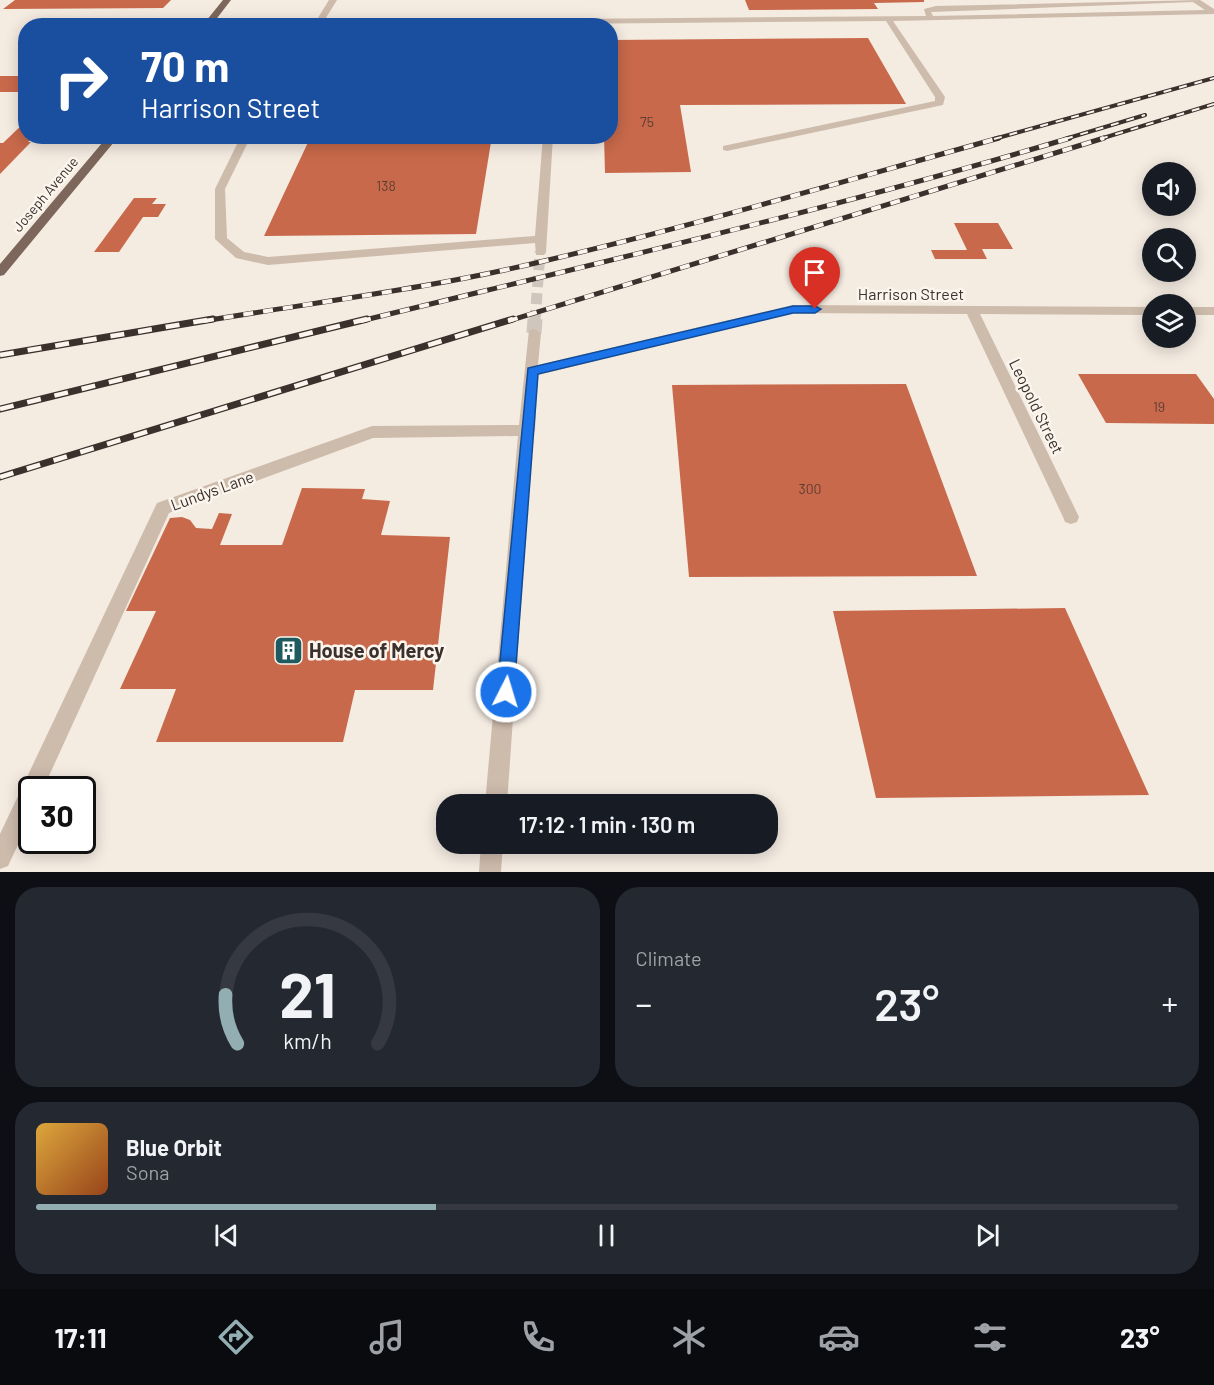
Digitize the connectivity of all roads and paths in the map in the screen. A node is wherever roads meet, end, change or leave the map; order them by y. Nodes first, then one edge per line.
1 (227, 0) edge
2 (333, 0) edge
3 (1098, 3) junction
4 (1214, 12) edge
5 (1114, 15) junction
6 (213, 18) edge
7 (322, 18) edge
8 (931, 19) junction
9 (888, 20) junction
10 (618, 23) edge
11 (107, 144) edge
12 (242, 144) edge
13 (547, 144) edge
14 (727, 148) dead end
15 (541, 239) junction
16 (540, 252) tunnel mouth
17 (0, 272) edge
18 (971, 309) junction
19 (1142, 311) edge
20 (1196, 311) edge
21 (1214, 311) edge
22 (534, 333) tunnel mouth
23 (532, 371) junction
24 (528, 430) junction
25 (1071, 517) dead end
26 (38, 776) edge
27 (497, 794) edge
28 (18, 819) edge
29 (491, 854) edge
30 (0, 858) edge
31 (490, 872) edge

1 - 6 main road
2 - 7 street
3 - 4 street
3 - 5 street
3 - 8 street
4 - 5 street
5 - 8 street
8 - 9 street
9 - 10 street
9 - 14 street
11 - 17 main road, Joseph Avenue
12 - 15 street
13 - 15 street
15 - 16 street
18 - 19 street, Harrison Street
18 - 23 street, Harrison Street
18 - 25 street, Leopold Street
20 - 21 street
22 - 23 street
23 - 24 street
24 - 26 street, Lundys Lane
24 - 27 street
28 - 30 street, Lundys Lane
29 - 31 street

